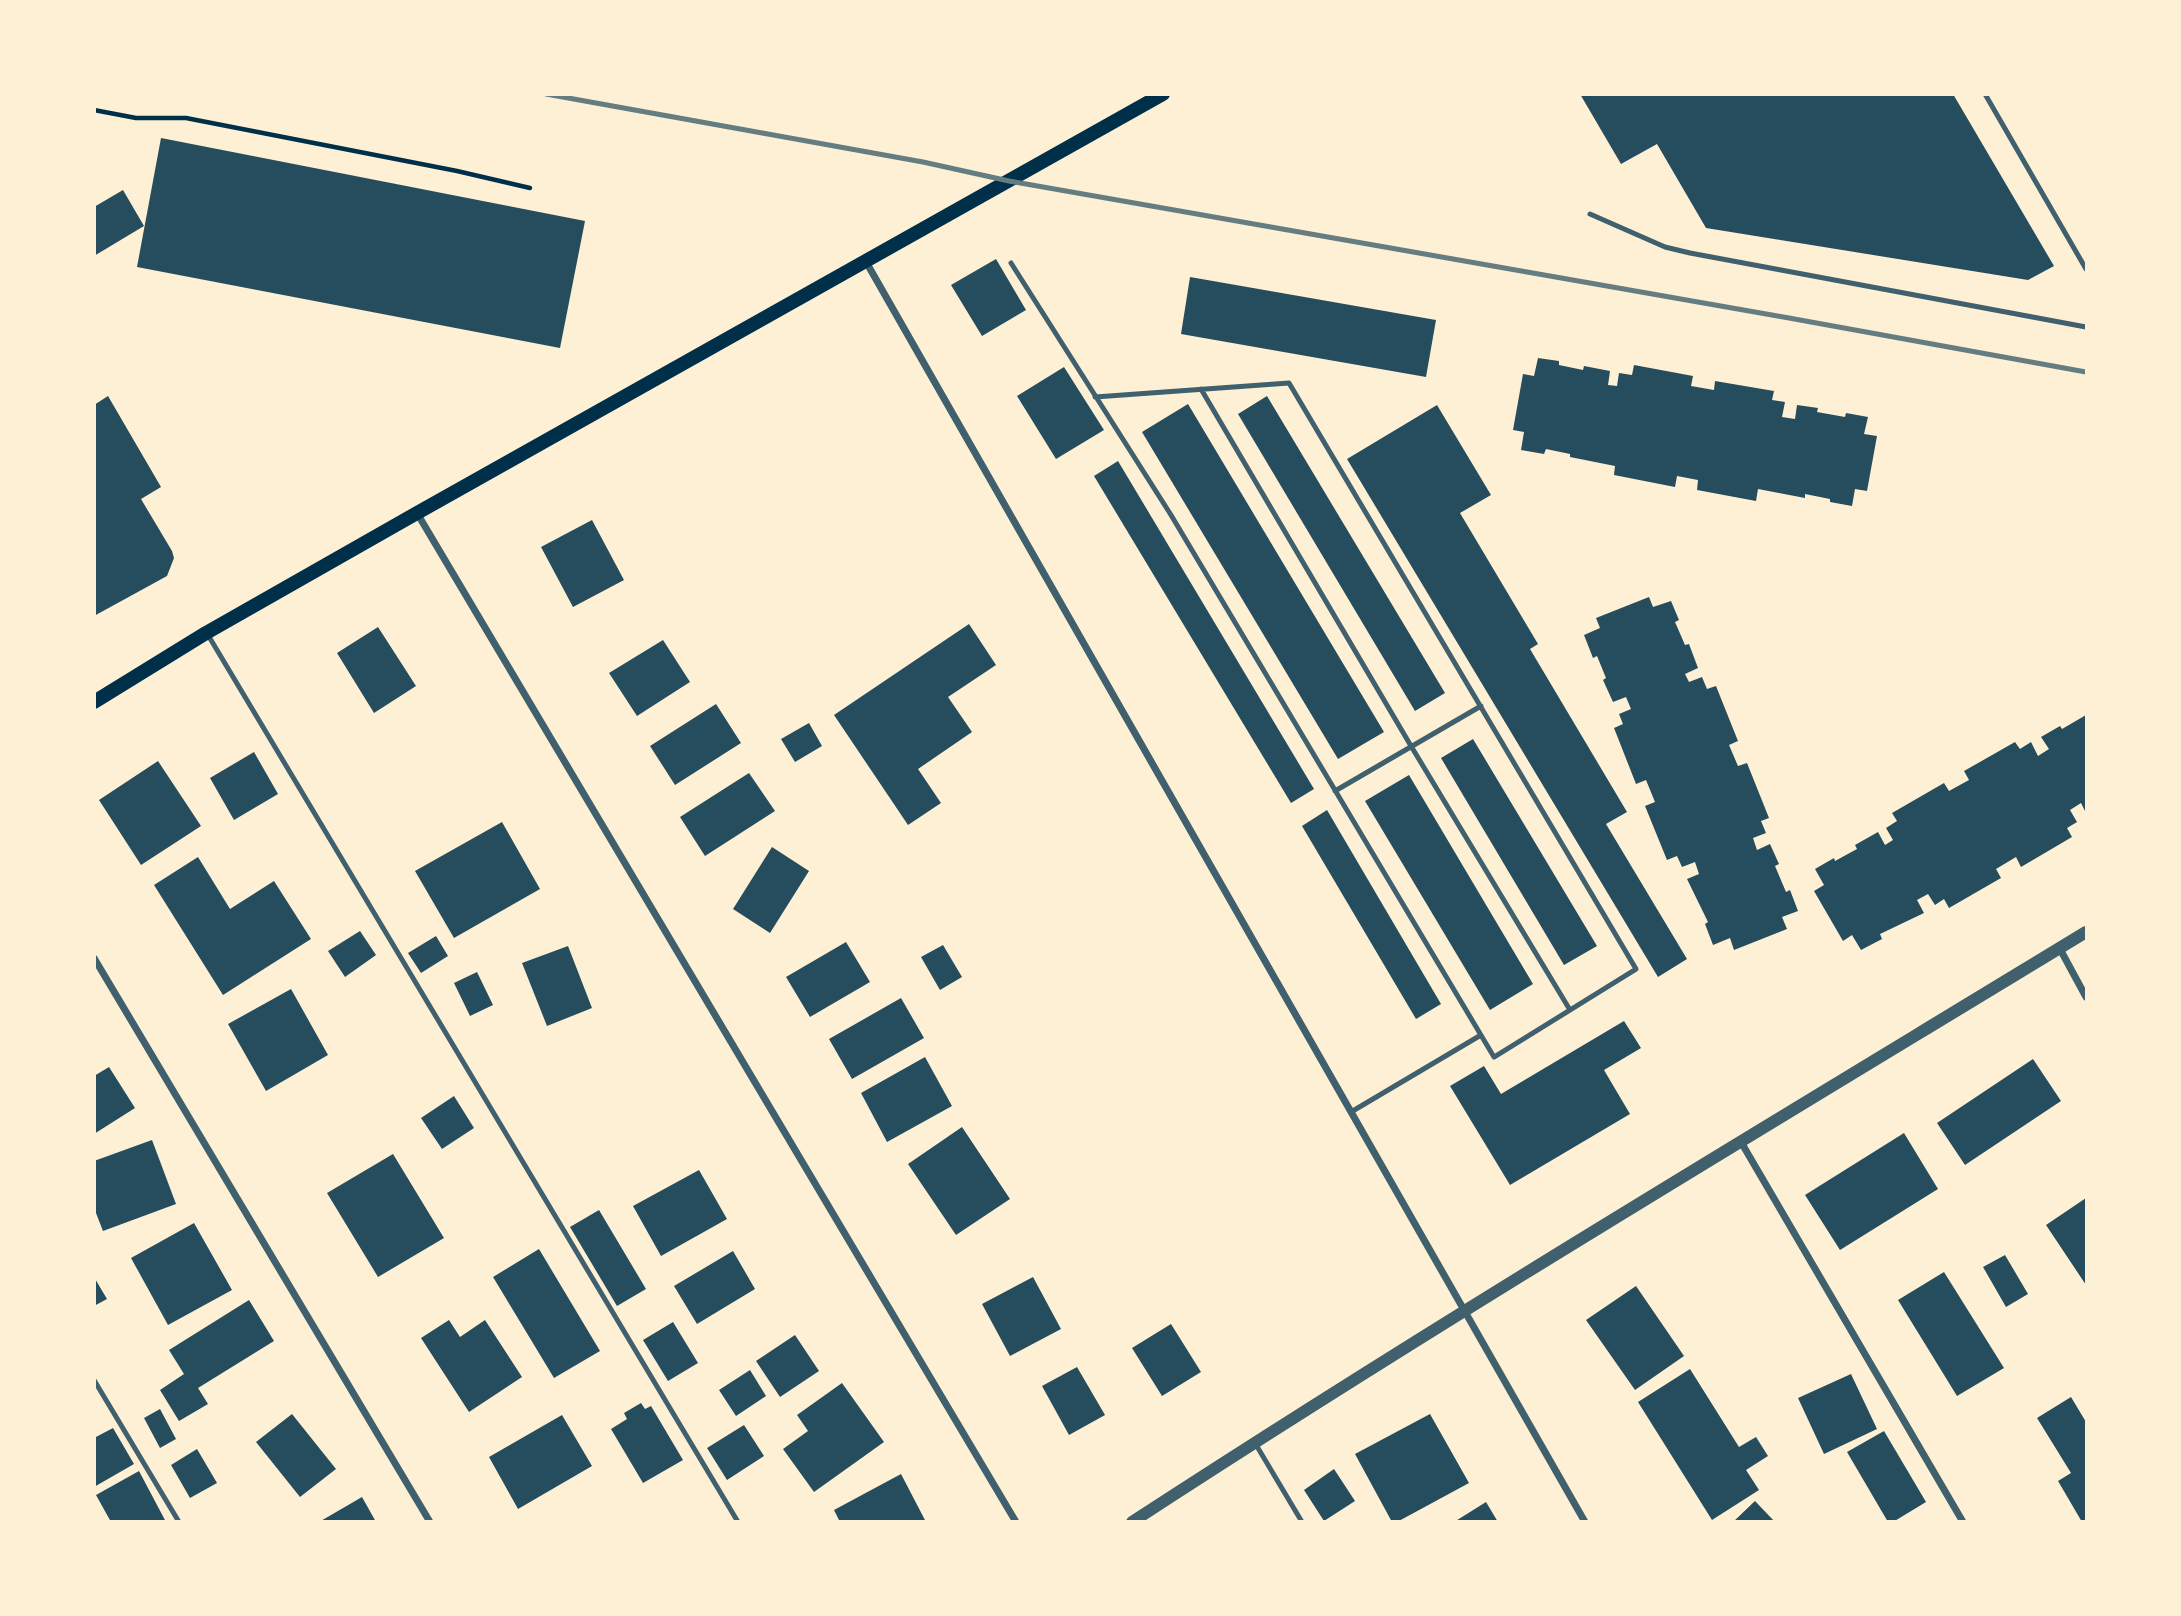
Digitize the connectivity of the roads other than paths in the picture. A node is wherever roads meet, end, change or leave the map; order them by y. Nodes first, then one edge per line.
1 (1163, 94) edge
2 (1985, 94) edge
3 (1590, 214) dead end
4 (865, 260) junction
5 (1011, 263) dead end
6 (2087, 269) edge
7 (2087, 327) edge
8 (1200, 388) junction
9 (1095, 397) junction
10 (417, 513) junction
11 (206, 633) junction
12 (94, 702) edge
13 (1481, 706) junction
14 (1411, 746) junction
15 (1335, 791) junction
16 (2087, 932) edge
17 (2060, 948) junction
18 (94, 958) edge
19 (2087, 997) edge
20 (1570, 1010) junction
21 (1480, 1035) junction
22 (1351, 1112) junction
23 (1741, 1142) junction
24 (1465, 1311) junction
25 (94, 1380) edge
26 (1255, 1441) junction
27 (179, 1521) edge
28 (430, 1521) edge
29 (738, 1521) edge
30 (1016, 1521) edge
31 (1132, 1521) edge
32 (1302, 1521) edge
33 (1585, 1521) edge
34 (1964, 1521) edge

1 - 4 main road
2 - 6 lane
3 - 7 lane
4 - 10 main road
4 - 22 street
5 - 9 lane
8 - 9 lane
8 - 13 lane
8 - 14 lane
9 - 15 lane
10 - 11 main road
10 - 30 street
11 - 12 main road
11 - 29 lane
13 - 14 lane
13 - 20 lane
14 - 15 lane
14 - 20 lane
15 - 21 lane
16 - 17 street
17 - 19 street
17 - 23 street
18 - 28 street
20 - 21 lane
21 - 22 lane
22 - 24 street
23 - 24 street
23 - 34 street
24 - 26 street
24 - 33 street
25 - 27 lane
26 - 31 street
26 - 32 lane

